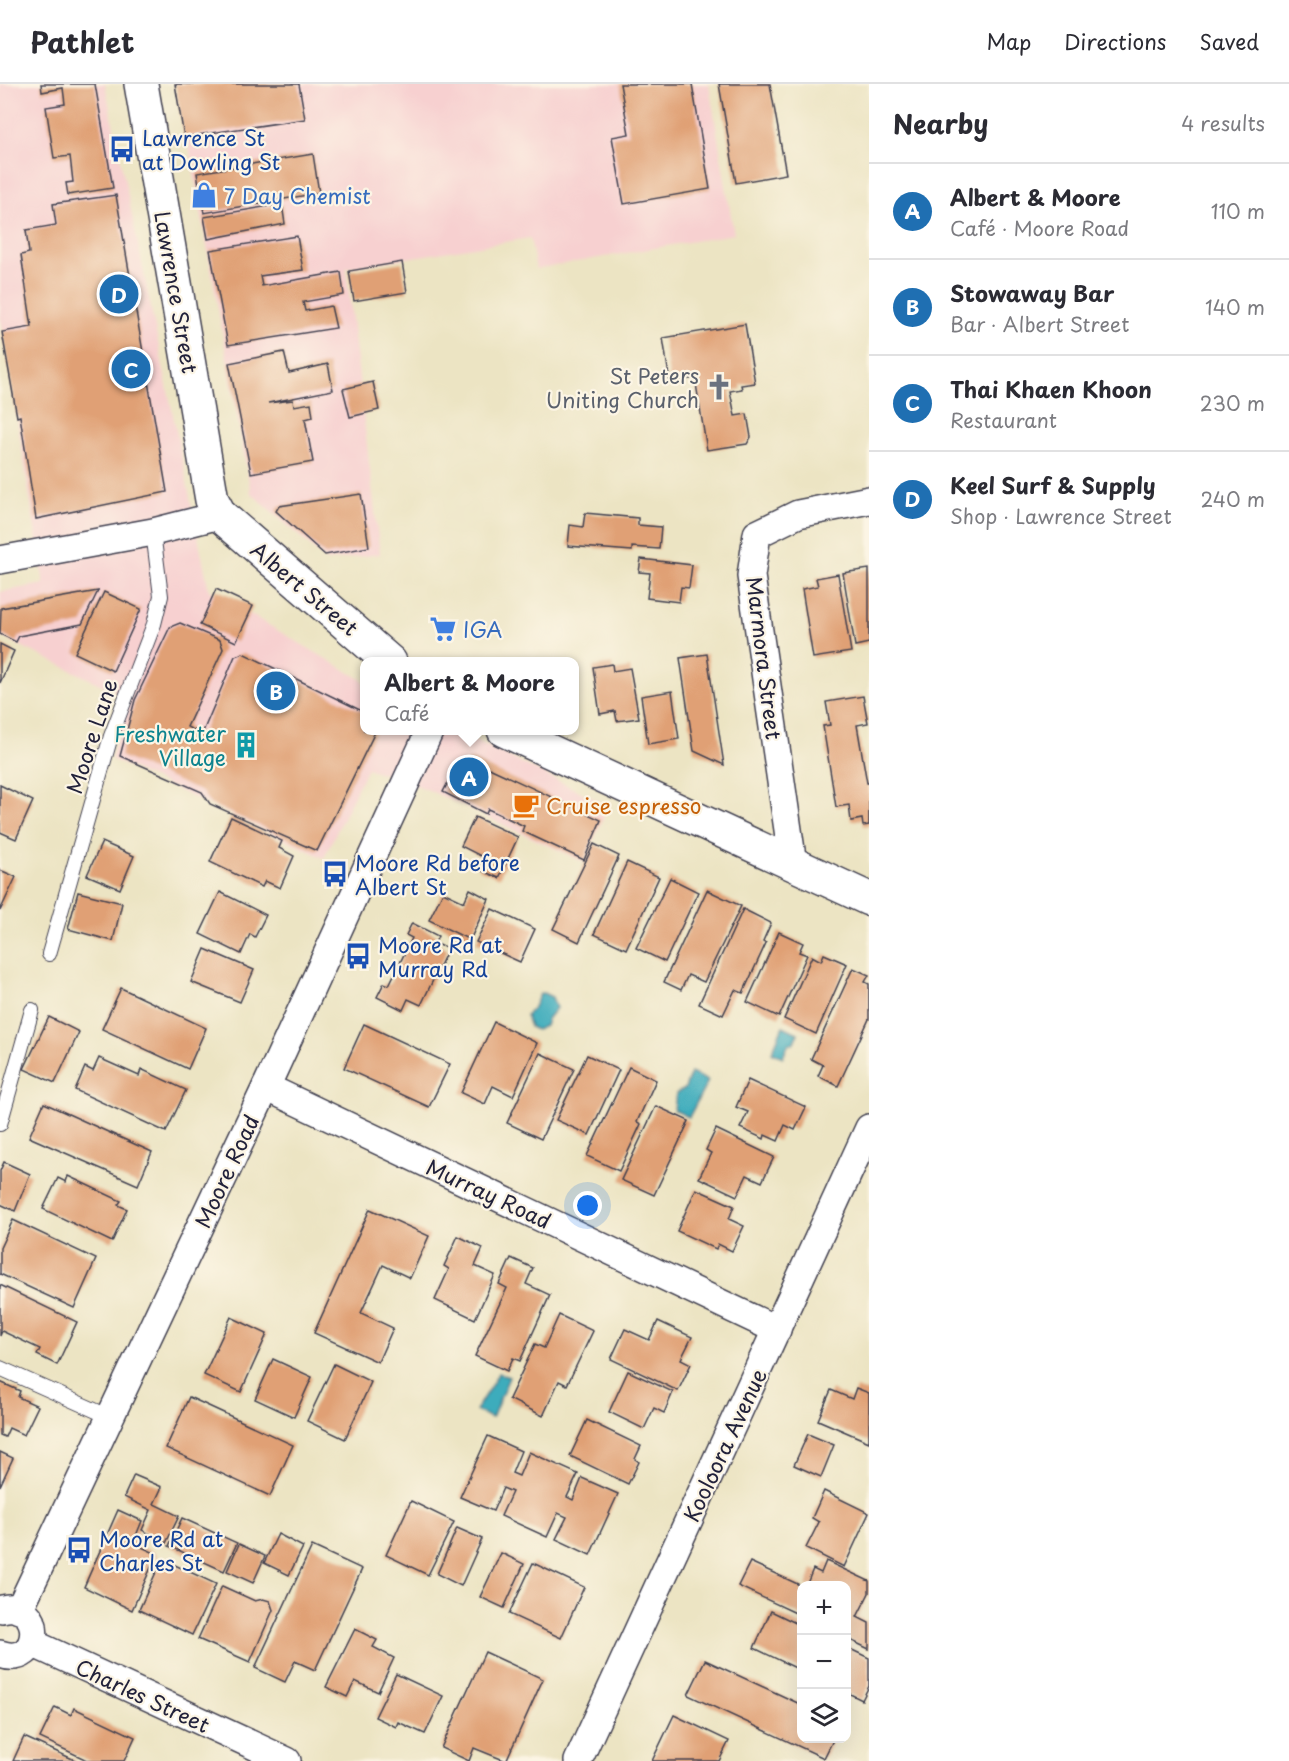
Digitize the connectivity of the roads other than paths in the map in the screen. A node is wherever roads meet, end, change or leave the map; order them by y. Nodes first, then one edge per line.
1 (141, 84) edge
2 (869, 500) edge
3 (216, 508) junction
4 (153, 531) junction
5 (0, 560) edge
6 (384, 657) edge
7 (428, 735) edge
8 (515, 735) edge
9 (793, 864) junction
10 (869, 899) edge
11 (49, 954) dead end
12 (32, 1010) dead end
13 (266, 1087) junction
14 (0, 1124) edge
15 (869, 1128) edge
16 (777, 1330) junction
17 (0, 1368) edge
18 (110, 1417) junction
19 (9, 1610) edge
20 (32, 1643) junction
21 (0, 1655) edge
22 (287, 1761) edge
23 (578, 1761) edge

1 - 3 street, Lawrence Street
2 - 9 street, Marmora Street
3 - 4 street
3 - 6 street, Albert Street
4 - 5 street
4 - 11 lane, Moore Lane
7 - 13 street, Moore Road
8 - 9 street
9 - 10 street
12 - 14 lane
13 - 16 street, Murray Road
13 - 18 street, Moore Road
15 - 16 street, Kooloora Avenue
16 - 23 street, Kooloora Avenue
17 - 18 lane
18 - 19 street, Moore Road
19 - 20 street
20 - 21 street
20 - 22 street, Charles Street

